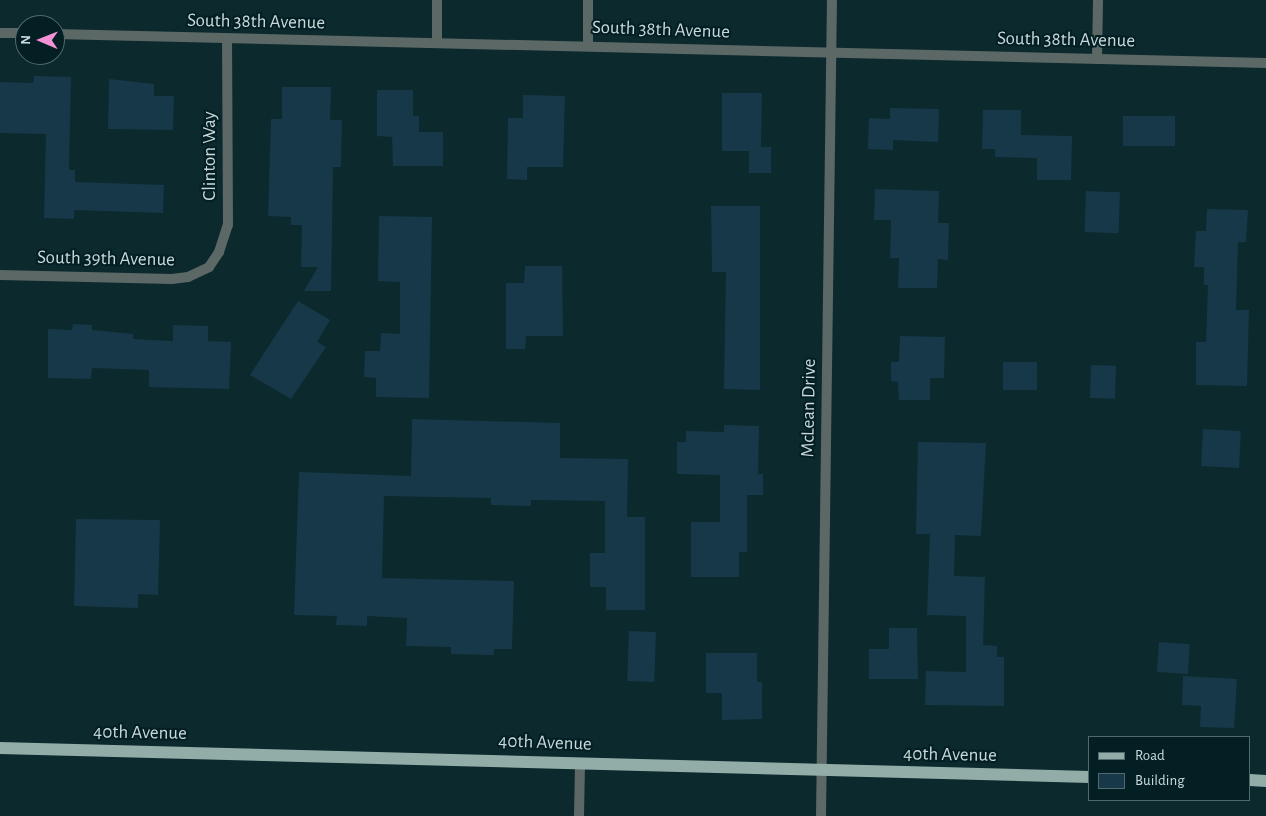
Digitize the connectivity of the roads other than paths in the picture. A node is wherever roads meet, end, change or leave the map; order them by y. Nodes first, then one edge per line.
1 (437, 0) edge
2 (588, 0) edge
3 (832, 0) edge
4 (1098, 0) edge
5 (0, 33) edge
6 (15, 34) edge
7 (65, 34) edge
8 (227, 40) junction
9 (437, 41) junction
10 (588, 45) junction
11 (831, 53) junction
12 (1097, 58) junction
13 (1266, 63) edge
14 (209, 268) joint
15 (0, 275) edge
16 (0, 748) edge
17 (580, 763) junction
18 (821, 770) junction
19 (1088, 776) edge
20 (1251, 780) edge
21 (1266, 781) edge
22 (579, 816) edge
23 (821, 816) edge

1 - 9 street
2 - 10 street
3 - 11 street, McLean Drive
4 - 12 street
5 - 6 street
7 - 8 street, South 38th Avenue
8 - 9 street, South 38th Avenue
8 - 14 street, Clinton Way
9 - 10 street, South 38th Avenue
10 - 11 street, South 38th Avenue
11 - 12 street, South 38th Avenue
11 - 18 street, McLean Drive
12 - 13 street, South 38th Avenue
14 - 15 street, South 39th Avenue
16 - 17 main road, 40th Avenue
17 - 18 main road, 40th Avenue
17 - 22 street
18 - 19 main road, 40th Avenue
18 - 23 street, McLean Drive
20 - 21 main road

